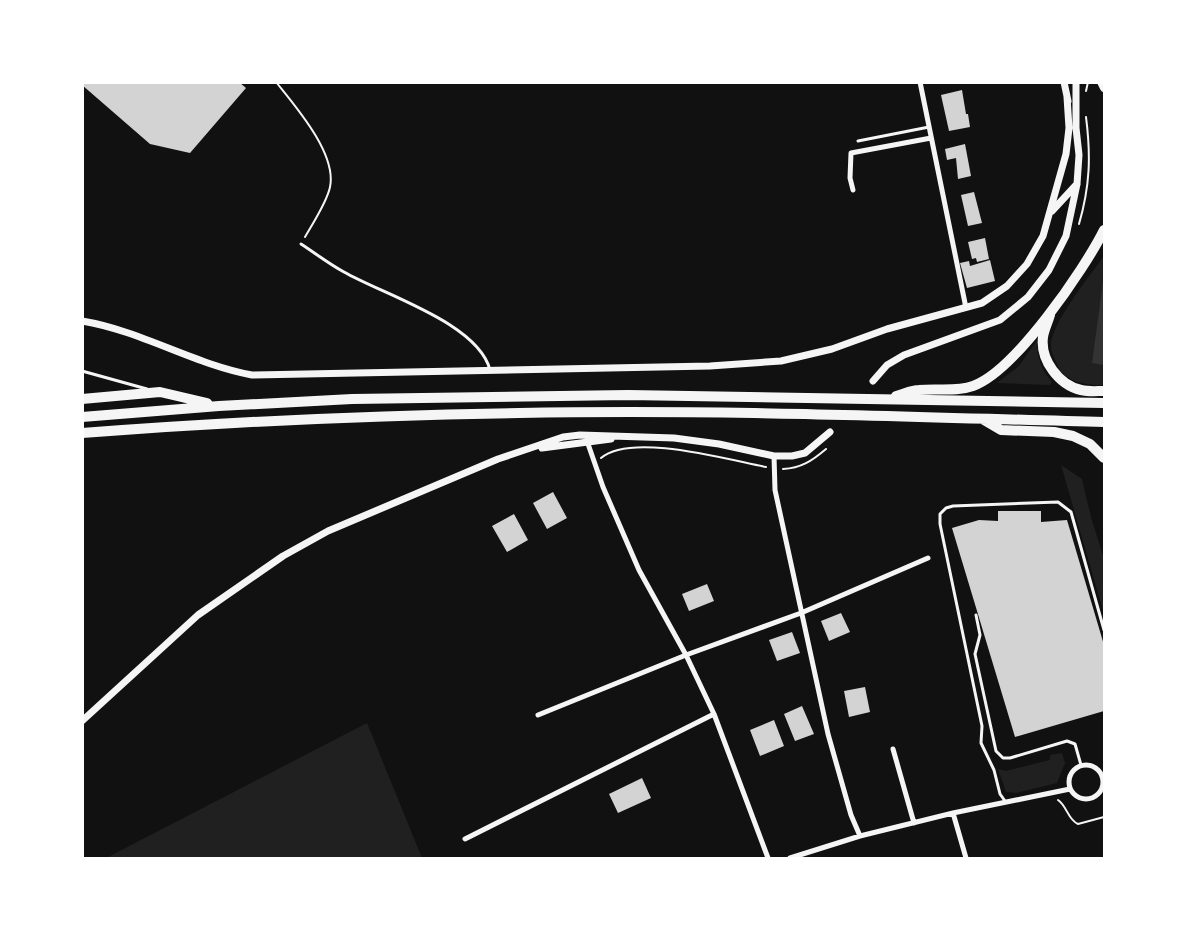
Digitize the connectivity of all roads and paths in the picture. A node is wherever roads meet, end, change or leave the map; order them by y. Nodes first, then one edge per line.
1 (276, 82) edge
2 (920, 82) edge
3 (1064, 82) edge
4 (1076, 82) edge
5 (1067, 97) junction
6 (929, 127) junction
7 (1076, 128) junction
8 (931, 138) junction
9 (858, 141) dead end
10 (1077, 184) junction
11 (853, 190) dead end
12 (1050, 213) junction
13 (1104, 230) edge
14 (1101, 243) edge
15 (301, 244) joint
16 (966, 308) junction
17 (1051, 312) junction
18 (82, 321) edge
19 (82, 371) edge
20 (490, 372) junction
21 (873, 381) dead end
22 (1104, 391) edge
23 (160, 393) junction
24 (82, 399) edge
25 (888, 399) junction
26 (1104, 403) edge
27 (219, 406) junction
28 (82, 417) edge
29 (981, 419) junction
30 (1104, 422) edge
31 (830, 432) dead end
32 (82, 433) edge
33 (580, 435) junction
34 (593, 435) junction
35 (634, 436) junction
36 (588, 441) junction
37 (830, 445) dead end
38 (521, 451) junction
39 (774, 456) junction
40 (1104, 458) edge
41 (594, 461) junction
42 (774, 468) junction
43 (928, 558) dead end
44 (801, 613) junction
45 (976, 615) dead end
46 (1104, 630) edge
47 (686, 655) junction
48 (714, 714) junction
49 (538, 715) dead end
50 (82, 721) edge
51 (893, 749) dead end
52 (1081, 765) junction
53 (1103, 776) edge
54 (1070, 789) junction
55 (1053, 800) dead end
56 (1007, 803) junction
57 (953, 813) junction
58 (1104, 817) edge
59 (914, 823) junction
60 (860, 836) junction
61 (465, 839) dead end
62 (768, 858) edge
63 (790, 858) edge
64 (966, 858) edge

1 - 15 path
2 - 6 street
3 - 5 street
4 - 7 street
5 - 7 street
5 - 12 street
6 - 8 street
6 - 9 lane
7 - 10 street
8 - 11 street
8 - 16 street
10 - 12 street
10 - 21 street
12 - 16 street
13 - 14 highway
14 - 17 highway
15 - 20 lane
16 - 20 street
17 - 22 highway
17 - 25 highway
18 - 20 street
19 - 23 lane
23 - 24 highway
23 - 27 highway
25 - 26 highway
25 - 27 highway
27 - 28 highway
29 - 30 highway
29 - 32 highway
29 - 40 highway
31 - 39 street
33 - 34 street
33 - 36 street
33 - 38 street
34 - 35 street
34 - 36 street
35 - 36 street
35 - 39 street
36 - 38 street
36 - 41 street
37 - 42 path
38 - 50 street
39 - 42 street
41 - 42 path
41 - 47 street
42 - 44 street
43 - 44 street
44 - 47 street
44 - 60 street
45 - 52 lane
46 - 56 lane
47 - 48 street
47 - 49 street
48 - 61 street
48 - 62 street
51 - 59 street
52 - 53 street
52 - 54 street
53 - 54 street
54 - 56 street
55 - 58 path
56 - 57 street
57 - 59 street
57 - 64 street
59 - 60 street
60 - 63 street

